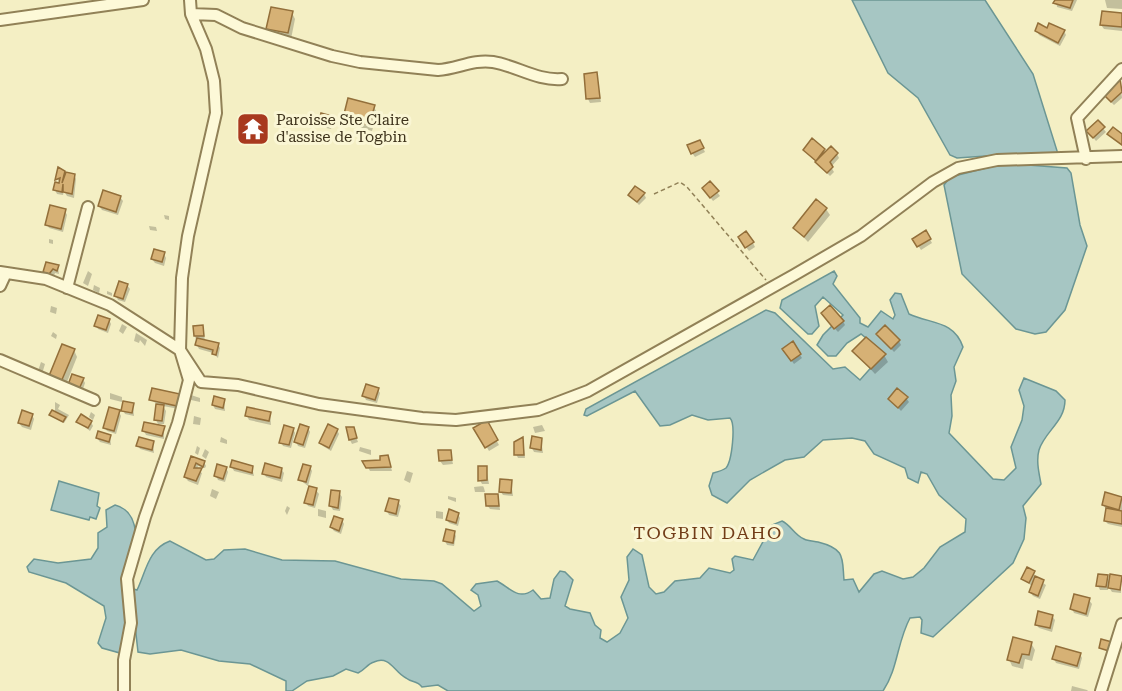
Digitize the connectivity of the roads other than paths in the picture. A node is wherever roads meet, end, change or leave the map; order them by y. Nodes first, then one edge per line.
1 (143, 0) edge
2 (190, 0) edge
3 (191, 14) junction
4 (0, 20) edge
5 (1122, 69) edge
6 (562, 79) dead end
7 (1122, 156) edge
8 (1086, 159) junction
9 (88, 207) dead end
10 (3, 273) edge
11 (0, 286) edge
12 (67, 288) junction
13 (180, 350) junction
14 (0, 360) edge
15 (94, 400) dead end
16 (1122, 624) edge
17 (124, 691) edge
18 (1101, 691) edge

1 - 4 street
2 - 3 street
3 - 6 street
3 - 13 street
5 - 8 street
7 - 8 street
8 - 13 street
9 - 12 street
10 - 11 street
10 - 12 street
12 - 13 street
13 - 17 street
14 - 15 street
16 - 18 street

